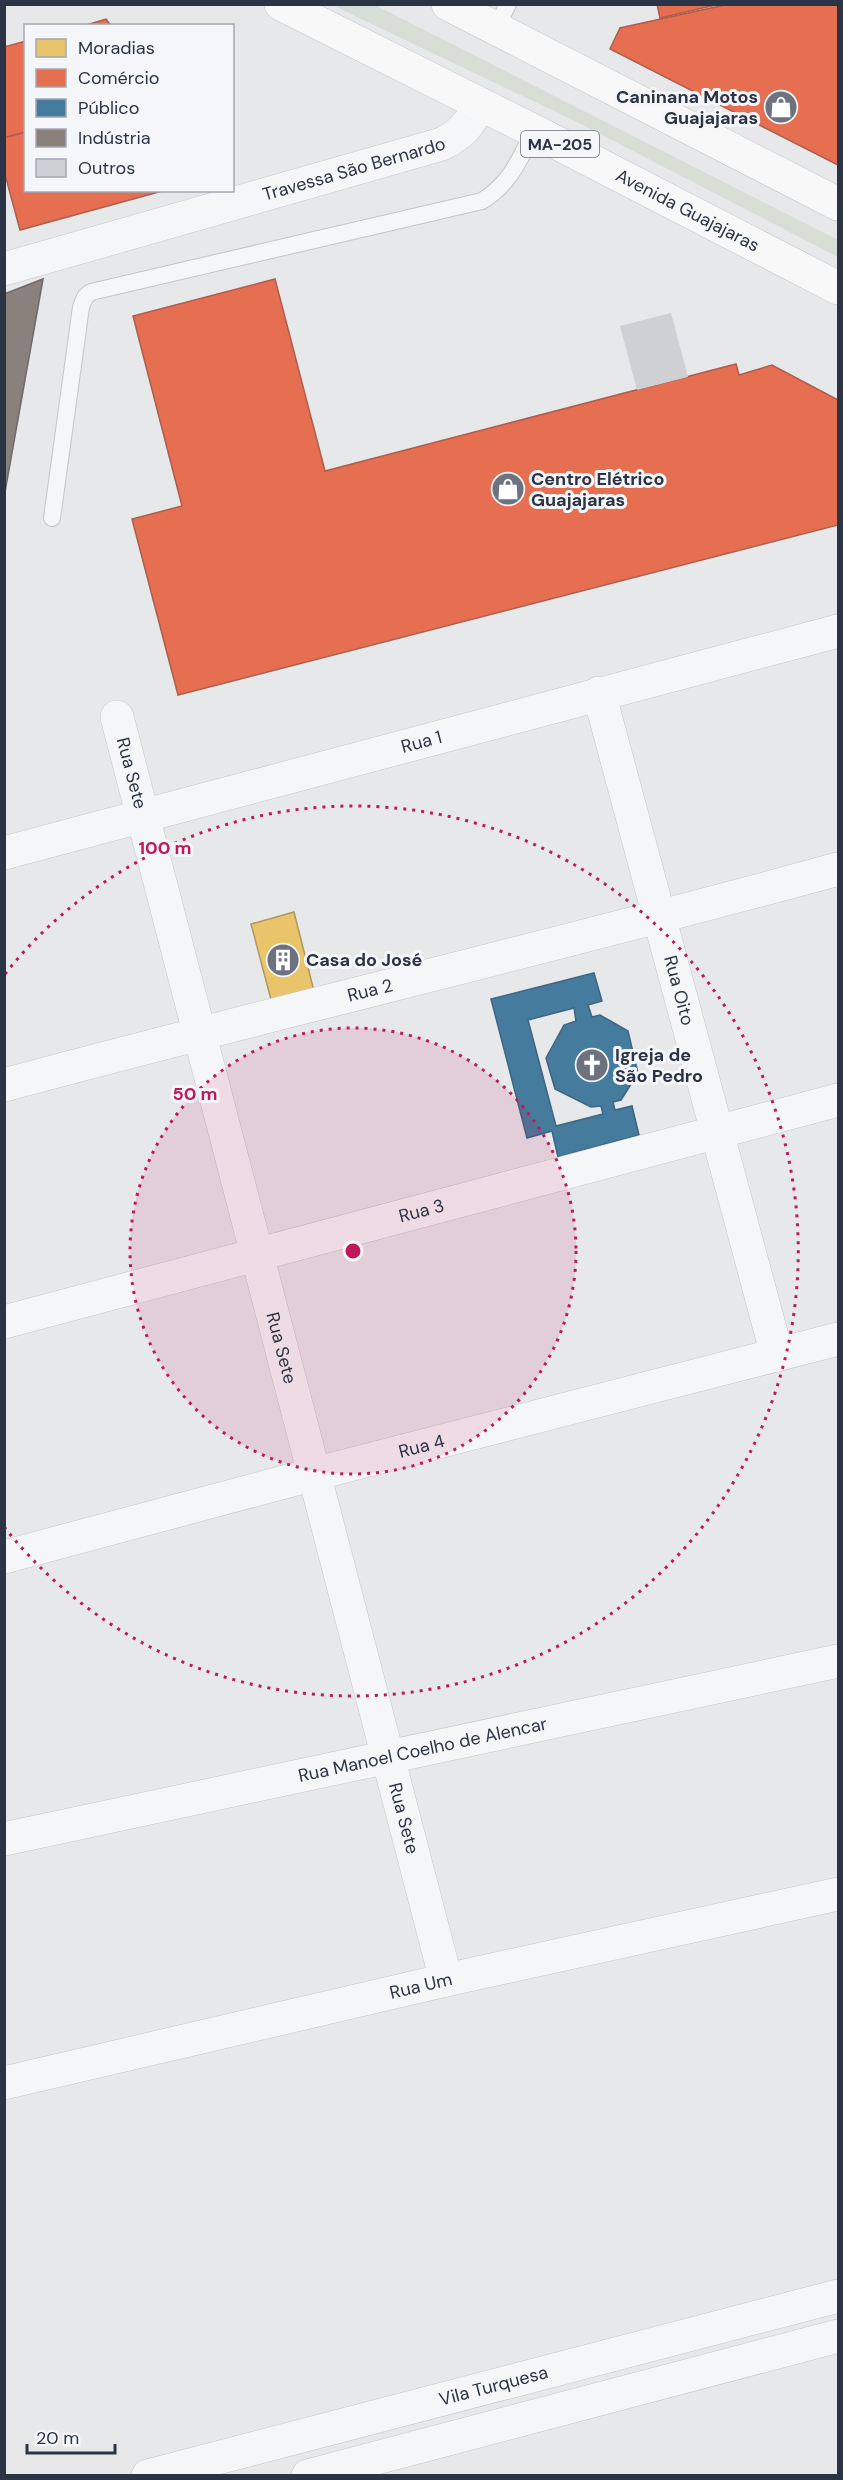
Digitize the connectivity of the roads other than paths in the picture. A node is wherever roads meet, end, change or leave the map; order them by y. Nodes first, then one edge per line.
1 (280, 4) edge
2 (448, 4) edge
3 (502, 17) edge
4 (480, 104) junction
5 (534, 131) junction
6 (838, 204) edge
7 (4, 269) edge
8 (838, 288) edge
9 (52, 518) dead end
10 (838, 631) edge
11 (599, 693) junction
12 (117, 717) dead end
13 (142, 817) junction
14 (4, 853) edge
15 (838, 869) edge
16 (660, 918) junction
17 (199, 1033) junction
18 (4, 1085) edge
19 (838, 1100) edge
20 (717, 1131) junction
21 (256, 1255) junction
22 (4, 1322) edge
23 (838, 1339) edge
24 (777, 1355) junction
25 (314, 1474) junction
26 (4, 1557) edge
27 (838, 1661) edge
28 (387, 1757) junction
29 (4, 1839) edge
30 (838, 1894) edge
31 (446, 1980) junction
32 (4, 2083) edge
33 (838, 2296) edge
34 (838, 2336) edge
35 (578, 2364) junction
36 (590, 2401) junction
37 (148, 2475) edge
38 (308, 2475) edge

1 - 4 main road, Avenida Guajajaras / MA-205
2 - 3 main road
3 - 6 main road
4 - 5 main road, Avenida Guajajaras / MA-205
4 - 7 street, Travessa São Bernardo
5 - 8 main road, Avenida Guajajaras / MA-205
5 - 9 lane
10 - 11 street, Rua 1
11 - 13 street, Rua 1
11 - 16 street, Rua Oito
12 - 13 street, Rua Sete
13 - 14 street, Rua 1
13 - 17 street, Rua Sete
15 - 16 street, Rua 2
16 - 17 street, Rua 2
16 - 20 street, Rua Oito
17 - 18 street, Rua 2
17 - 21 street, Rua Sete
19 - 20 street, Rua 3
20 - 21 street, Rua 3
20 - 24 street, Rua Oito
21 - 22 street, Rua 3
21 - 25 street, Rua Sete
23 - 24 street, Rua 4
24 - 25 street, Rua 4
25 - 26 street, Rua 4
25 - 28 street, Rua Sete
27 - 28 street, Rua Manoel Coelho de Alencar
28 - 29 street, Rua Manoel Coelho de Alencar
28 - 31 street, Rua Sete
30 - 31 street, Rua Um
31 - 32 street, Rua Um
33 - 35 street, Vila Turquesa
34 - 36 street
35 - 36 street
35 - 37 street, Vila Turquesa
36 - 38 street

